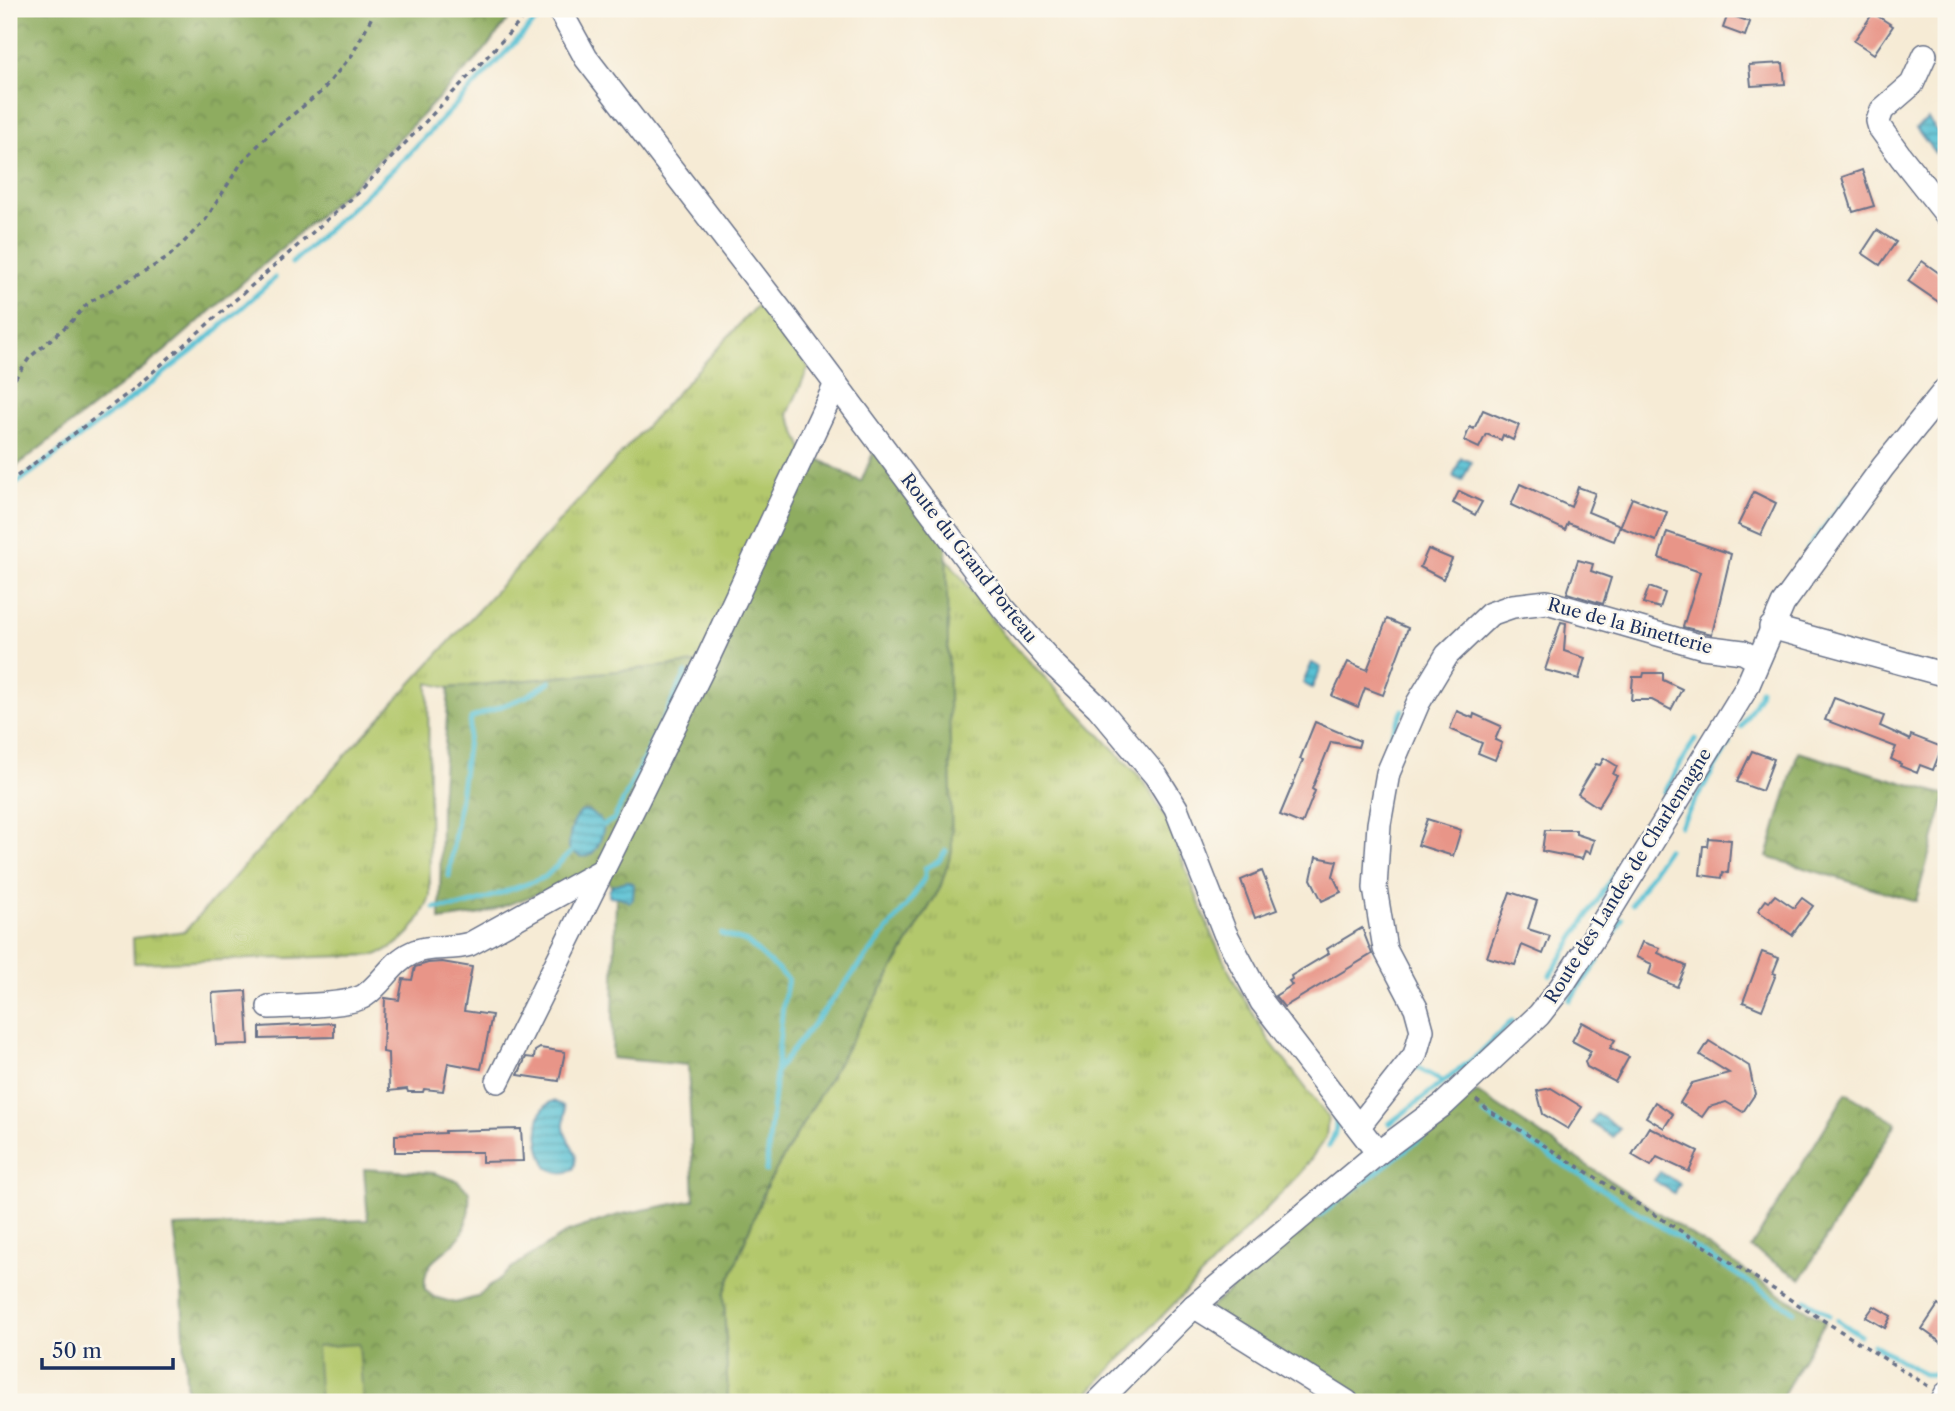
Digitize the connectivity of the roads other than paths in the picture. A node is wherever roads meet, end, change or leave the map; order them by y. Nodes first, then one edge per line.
1 (559, 9) edge
2 (1925, 55) dead end
3 (1946, 214) edge
4 (835, 384) junction
5 (1946, 389) edge
6 (1771, 627) junction
7 (1758, 660) junction
8 (1946, 675) edge
9 (603, 870) junction
10 (269, 1007) dead end
11 (498, 1081) dead end
12 (1359, 1126) junction
13 (1378, 1153) junction
14 (1194, 1306) junction
15 (1098, 1402) edge
16 (1347, 1402) edge

1 - 4 street, Route du Grand Porteau
2 - 3 street
4 - 9 street
4 - 12 street, Route du Grand Porteau
5 - 6 street, Route des Landes de Charlemagne
6 - 7 street, Route des Landes de Charlemagne
6 - 8 street
7 - 12 street, Rue de la Binetterie
7 - 13 street, Route des Landes de Charlemagne
9 - 10 street
9 - 11 street
12 - 13 street, Route du Grand Porteau
13 - 14 street, Route des Landes de Charlemagne
14 - 15 street, Route des Landes de Charlemagne
14 - 16 street

